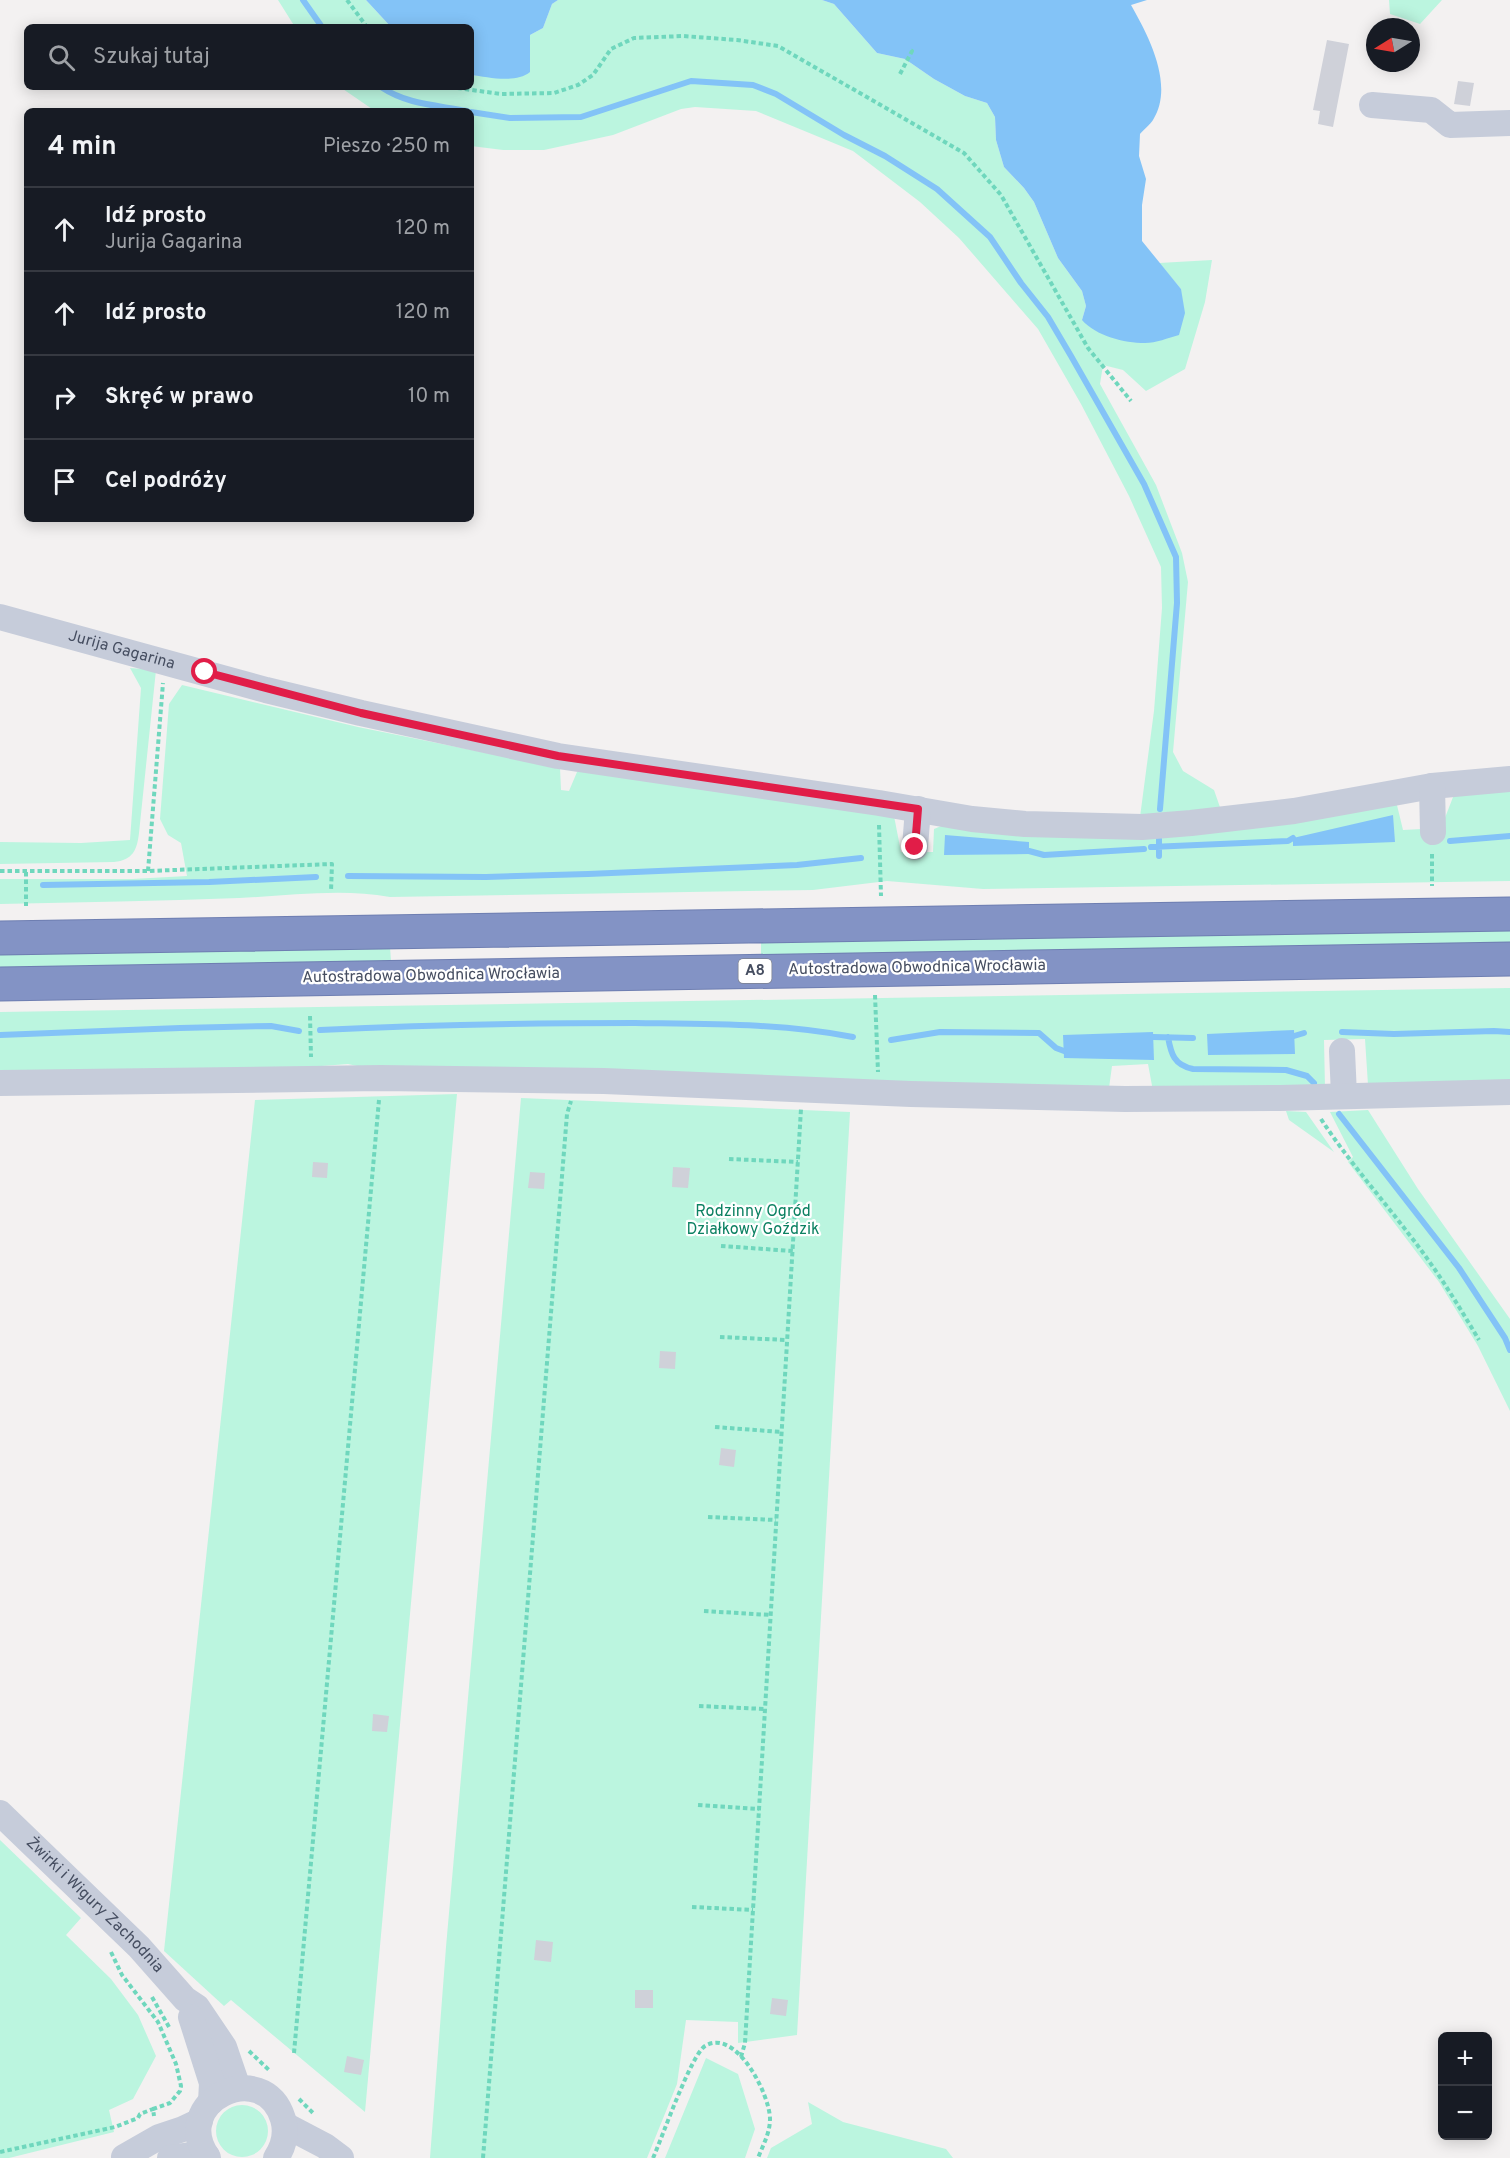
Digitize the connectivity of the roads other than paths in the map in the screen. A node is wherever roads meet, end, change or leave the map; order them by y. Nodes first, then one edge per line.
1 (1372, 105) dead end
2 (1510, 123) edge
3 (0, 617) edge
4 (1510, 779) edge
5 (1432, 786) junction
6 (918, 809) junction
7 (1432, 832) road end
8 (915, 847) dead end
9 (1510, 914) edge
10 (0, 938) edge
11 (1510, 959) edge
12 (0, 984) edge
13 (1342, 1051) dead end
14 (0, 1083) edge
15 (1510, 1092) edge
16 (1344, 1095) junction
17 (0, 1813) edge
18 (185, 1999) junction
19 (238, 2088) junction
20 (205, 2111) junction
21 (285, 2125) junction
22 (208, 2157) edge
23 (128, 2158) edge
24 (170, 2158) edge
25 (276, 2158) edge
26 (342, 2158) edge

1 - 2 street
3 - 6 street, Jurija Gagarina
4 - 5 street, Jurija Gagarina
5 - 6 street, Jurija Gagarina
5 - 7 street
6 - 8 street
9 - 10 highway
11 - 12 highway, Autostradowa Obwodnica Wrocławia / A8
13 - 16 street
14 - 16 street
15 - 16 street
17 - 18 street, Żwirki i Wigury Zachodnia
18 - 19 street, Żwirki i Wigury Zachodnia
18 - 20 street
19 - 20 street
19 - 21 street
20 - 22 street
20 - 23 street
21 - 25 street
21 - 26 street
22 - 24 street

